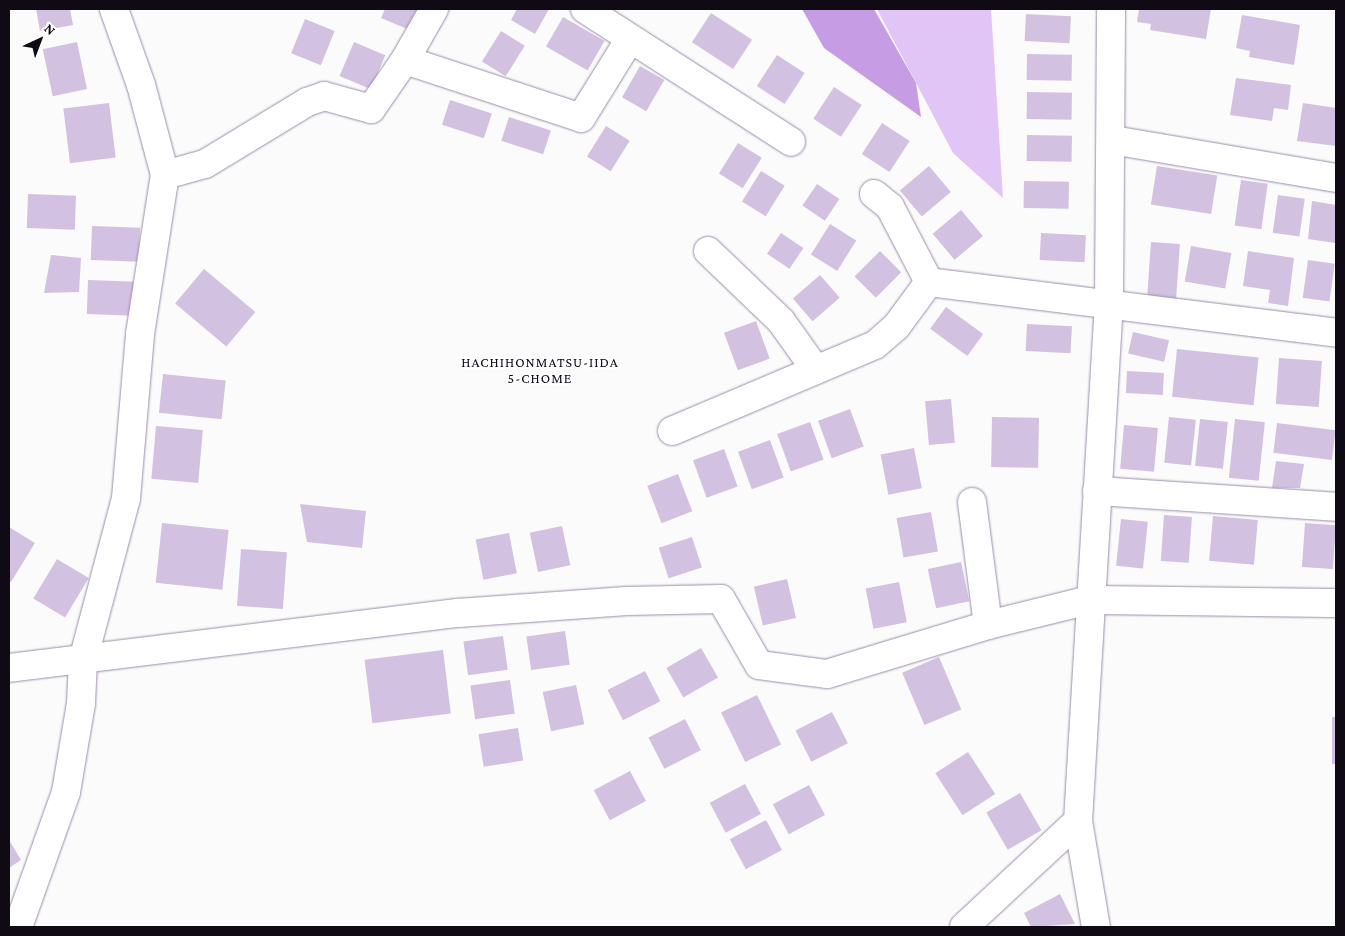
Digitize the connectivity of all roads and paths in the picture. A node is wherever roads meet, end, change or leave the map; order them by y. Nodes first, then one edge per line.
1 (114, 9) edge
2 (434, 9) edge
3 (585, 9) edge
4 (1111, 9) edge
5 (630, 39) junction
6 (405, 60) junction
7 (1112, 140) junction
8 (790, 142) dead end
9 (166, 175) junction
10 (1336, 178) edge
11 (874, 194) dead end
12 (708, 250) dead end
13 (929, 282) junction
14 (1109, 303) junction
15 (1336, 333) edge
16 (816, 370) junction
17 (672, 431) dead end
18 (1097, 492) junction
19 (972, 502) dead end
20 (1336, 507) edge
21 (1090, 600) junction
22 (1336, 603) edge
23 (988, 625) junction
24 (83, 660) junction
25 (9, 668) edge
26 (1078, 821) junction
27 (18, 927) edge
28 (964, 927) edge
29 (1096, 927) edge

1 - 9 street
2 - 6 street
3 - 5 street
4 - 7 street
5 - 6 street
5 - 8 street
6 - 9 street
7 - 10 street
7 - 14 street
9 - 24 street
11 - 13 street
12 - 16 street
13 - 14 street
13 - 16 street
14 - 15 street
14 - 18 street
16 - 17 street
18 - 20 street
18 - 21 street
19 - 23 street
21 - 22 street
21 - 23 street
21 - 26 street
23 - 24 street
24 - 25 street
24 - 27 street
26 - 28 street
26 - 29 street

